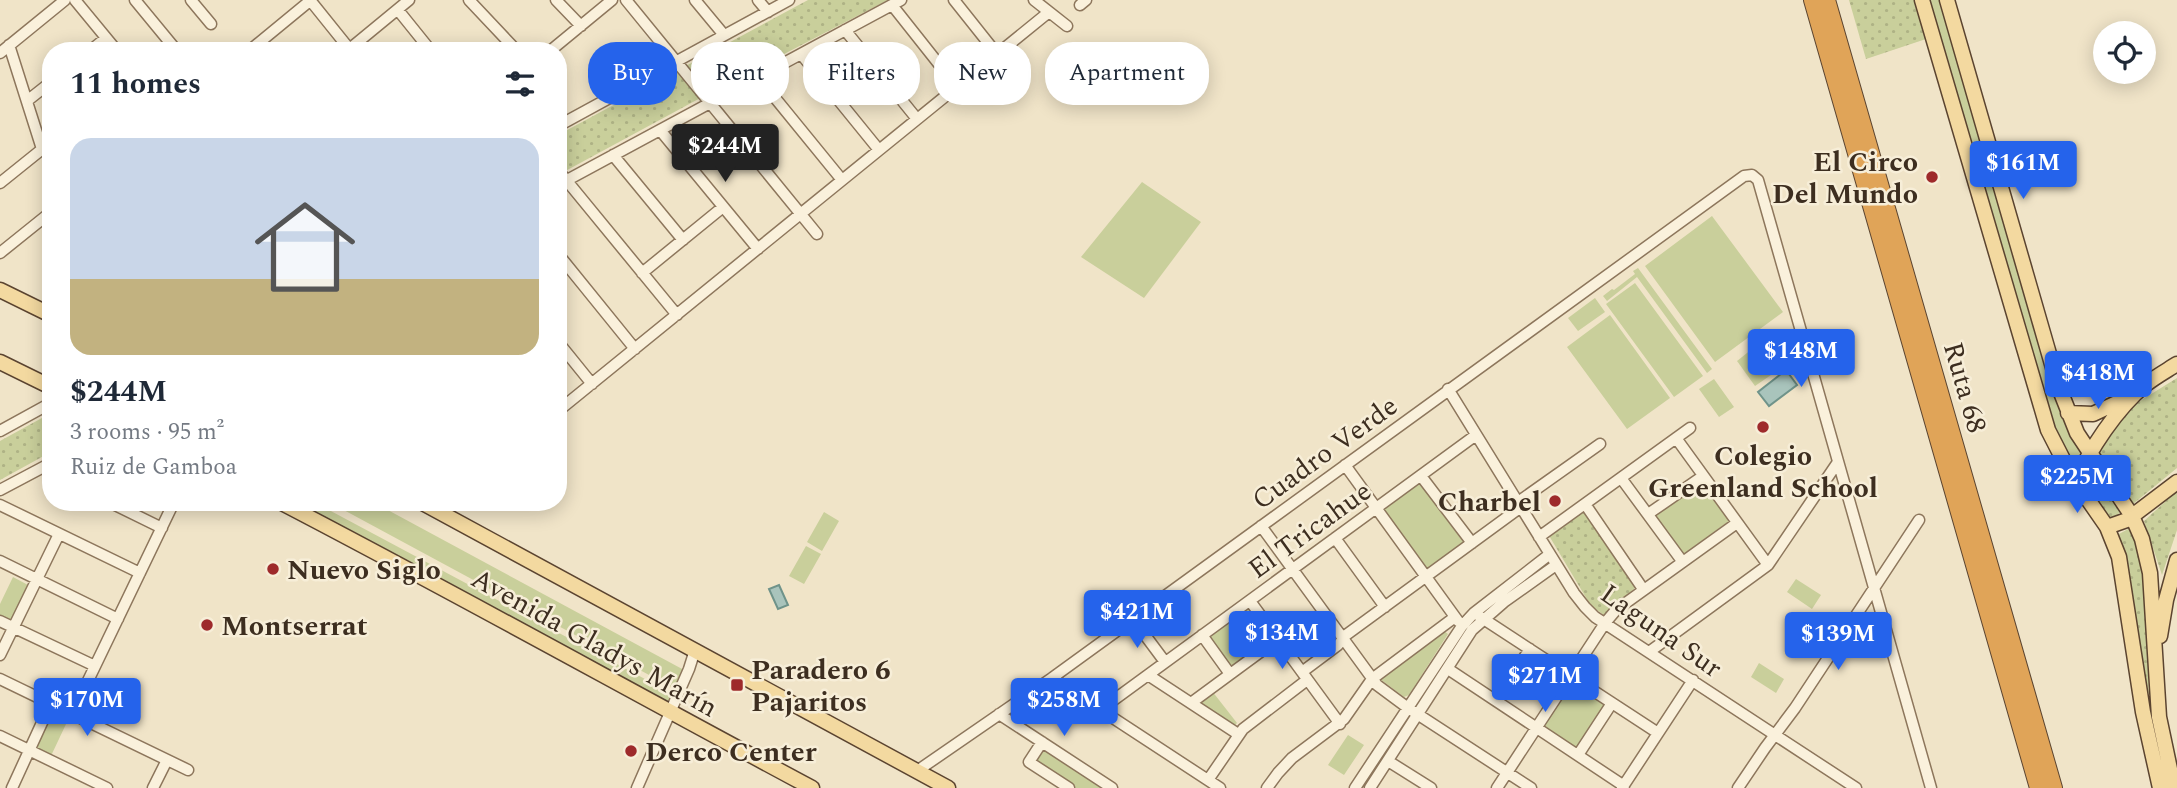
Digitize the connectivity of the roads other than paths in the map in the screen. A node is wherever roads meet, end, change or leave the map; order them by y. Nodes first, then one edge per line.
1 (65, 0) edge
2 (75, 0) edge
3 (135, 0) edge
4 (191, 0) edge
5 (310, 0) edge
6 (409, 0) edge
7 (469, 0) edge
8 (556, 0) edge
9 (612, 0) edge
10 (626, 0) edge
11 (695, 0) edge
12 (758, 0) edge
13 (789, 0) edge
14 (954, 0) edge
15 (1034, 0) edge
16 (1812, 0) edge
17 (1828, 0) edge
18 (1922, 0) edge
19 (1947, 0) edge
20 (896, 2) edge
21 (398, 9) junction
22 (768, 12) junction
23 (1049, 12) junction
24 (211, 24) dead end
25 (581, 26) junction
26 (1068, 26) dead end
27 (845, 30) junction
28 (724, 35) junction
29 (106, 38) junction
30 (101, 42) edge
31 (109, 42) edge
32 (170, 42) edge
33 (260, 42) edge
34 (343, 42) edge
35 (359, 42) edge
36 (425, 42) edge
37 (509, 42) edge
38 (561, 42) edge
39 (660, 42) edge
40 (987, 42) edge
41 (1012, 42) edge
42 (5, 49) edge
43 (801, 54) junction
44 (934, 54) edge
45 (677, 60) edge
46 (677, 62) edge
47 (789, 62) edge
48 (691, 80) edge
49 (42, 89) edge
50 (27, 101) junction
51 (595, 105) edge
52 (706, 105) edge
53 (712, 105) edge
54 (781, 105) edge
55 (934, 105) edge
56 (917, 119) junction
57 (567, 120) edge
58 (660, 130) junction
59 (42, 136) edge
60 (42, 148) edge
61 (879, 150) junction
62 (613, 155) junction
63 (567, 179) edge
64 (842, 180) junction
65 (0, 183) edge
66 (567, 188) edge
67 (723, 207) junction
68 (801, 214) junction
69 (42, 219) edge
70 (817, 234) dead end
71 (683, 240) junction
72 (758, 248) junction
73 (0, 253) edge
74 (567, 269) edge
75 (642, 273) junction
76 (0, 290) edge
77 (42, 311) edge
78 (677, 315) junction
79 (635, 349) junction
80 (567, 353) edge
81 (0, 362) edge
82 (2177, 364) edge
83 (42, 383) edge
84 (592, 384) junction
85 (1448, 390) junction
86 (2137, 392) junction
87 (567, 404) edge
88 (42, 409) edge
89 (2068, 413) junction
90 (1690, 428) dead end
91 (0, 431) edge
92 (1476, 435) junction
93 (1676, 438) junction
94 (1600, 444) dead end
95 (2090, 454) junction
96 (1838, 462) junction
97 (1345, 465) junction
98 (42, 470) edge
99 (1421, 475) junction
100 (1703, 475) junction
101 (1621, 478) junction
102 (2177, 482) edge
103 (2075, 483) junction
104 (0, 491) edge
105 (1585, 504) junction
106 (0, 505) edge
107 (1519, 505) junction
108 (1376, 508) junction
109 (127, 511) edge
110 (170, 511) edge
111 (297, 511) edge
112 (438, 511) edge
113 (1648, 514) junction
114 (2132, 516) junction
115 (1919, 520) dead end
116 (1737, 523) junction
117 (1261, 526) junction
118 (2107, 527) junction
119 (162, 528) junction
120 (59, 534) junction
121 (1539, 537) junction
122 (1335, 538) junction
123 (1472, 544) junction
124 (1553, 560) junction
125 (2177, 560) edge
126 (0, 561) edge
127 (1682, 561) junction
128 (1768, 565) junction
129 (1293, 569) junction
130 (140, 573) junction
131 (1426, 577) junction
132 (37, 579) junction
133 (1643, 589) junction
134 (1874, 590) junction
135 (1250, 601) junction
136 (1385, 607) junction
137 (1479, 616) junction
138 (118, 619) junction
139 (1133, 619) junction
140 (0, 621) edge
141 (1458, 622) junction
142 (1605, 623) junction
143 (13, 628) junction
144 (1202, 635) junction
145 (1278, 639) junction
146 (1343, 639) junction
147 (1530, 649) junction
148 (695, 650) junction
149 (1649, 652) junction
150 (0, 655) edge
151 (1165, 662) junction
152 (95, 666) junction
153 (1448, 669) junction
154 (2157, 672) junction
155 (1230, 674) junction
156 (1148, 675) junction
157 (1305, 676) junction
158 (1570, 676) junction
159 (0, 678) edge
160 (1052, 678) junction
161 (1372, 679) junction
162 (1693, 680) junction
163 (1495, 700) junction
164 (51, 703) junction
165 (1191, 703) junction
166 (1612, 703) junction
167 (1408, 708) junction
168 (1100, 710) junction
169 (670, 712) junction
170 (72, 714) junction
171 (999, 714) junction
172 (1419, 715) junction
173 (1339, 724) junction
174 (1536, 727) junction
175 (1658, 733) junction
176 (1238, 734) junction
177 (1775, 735) junction
178 (0, 736) edge
179 (1042, 742) junction
180 (29, 750) junction
181 (1578, 755) junction
182 (167, 760) junction
183 (1388, 761) junction
184 (188, 770) dead end
185 (917, 771) junction
186 (1507, 772) junction
187 (1208, 780) junction
188 (1108, 787) edge
189 (1623, 787) edge
190 (12, 788) edge
191 (107, 788) edge
192 (153, 788) edge
193 (636, 788) edge
194 (812, 788) edge
195 (948, 788) edge
196 (1069, 788) edge
197 (1220, 788) edge
198 (1268, 788) edge
199 (1355, 788) edge
200 (1370, 788) edge
201 (1431, 788) edge
202 (1497, 788) edge
203 (1531, 788) edge
204 (1738, 788) edge
205 (1856, 788) edge
206 (1931, 788) edge
207 (2038, 788) edge
208 (2054, 788) edge
209 (2160, 788) edge
210 (2174, 788) edge

1 - 42 street
2 - 29 street
3 - 32 street
4 - 24 street
5 - 33 street
5 - 34 street
6 - 21 street
7 - 37 street
8 - 25 street
9 - 25 street
10 - 39 street
11 - 28 street
12 - 22 street
13 - 22 street
14 - 40 street
15 - 23 street
16 - 207 highway, Ruta 68
17 - 208 highway, Ruta 68
18 - 103 main road
19 - 89 main road
20 - 27 street
20 - 44 street
21 - 35 street
21 - 36 street
22 - 28 street
23 - 26 street
23 - 41 street
25 - 38 street
27 - 43 street
27 - 56 street
28 - 45 street
29 - 30 street
29 - 31 street
42 - 50 street
43 - 47 street
43 - 61 street
46 - 48 street
49 - 50 street
50 - 59 street
51 - 57 street
52 - 58 street
53 - 68 street
54 - 64 street
55 - 56 street
56 - 61 street
58 - 62 street
58 - 67 street
60 - 65 street
61 - 64 street
62 - 63 street
62 - 71 street
64 - 68 street
66 - 75 street
67 - 71 street
67 - 72 street
68 - 70 street
68 - 72 street
69 - 73 street
71 - 75 street
72 - 78 street
74 - 79 street
75 - 78 street
76 - 77 main road
78 - 79 street
79 - 84 street
80 - 84 street
81 - 83 main road
82 - 86 main road
84 - 87 street
85 - 92 street, Laguna Sur
85 - 96 street, Cuadro Verde
85 - 97 street, Cuadro Verde
86 - 89 main road
86 - 95 main road
88 - 91 street
89 - 95 main road
90 - 93 street
92 - 99 street, El Tricahue
92 - 107 street, Laguna Sur
93 - 100 street
93 - 101 street
94 - 107 street
95 - 103 main road
95 - 114 main road
96 - 128 street
96 - 134 street
97 - 108 street
97 - 117 street, Cuadro Verde
98 - 104 street
99 - 108 street, El Tricahue
99 - 123 street
100 - 113 street
100 - 116 street
101 - 105 street
101 - 113 street
102 - 114 main road
103 - 118 main road
105 - 121 street
105 - 133 street
106 - 120 street
107 - 121 street, Laguna Sur
107 - 123 street
108 - 122 street, El Tricahue
108 - 131 street
109 - 119 street
110 - 119 street
111 - 169 main road, Avenida Gladys Marín
112 - 148 main road, Avenida Gladys Marín
113 - 127 street
114 - 118 main road
114 - 154 main road
115 - 134 street
116 - 127 street
116 - 128 street
117 - 129 street
117 - 139 street, Cuadro Verde
118 - 209 main road
119 - 130 street
120 - 130 street
120 - 132 street
121 - 124 street, Laguna Sur
122 - 129 street, El Tricahue
122 - 136 street
123 - 131 street
124 - 137 street
124 - 142 street, Laguna Sur
125 - 154 main road
126 - 132 street
127 - 133 street
128 - 149 street
129 - 135 street, El Tricahue
129 - 146 street
130 - 138 street
131 - 136 street
131 - 141 street
132 - 138 street
132 - 143 street
133 - 142 street
134 - 177 street
134 - 206 street
135 - 144 street, El Tricahue
135 - 145 street
136 - 146 street
137 - 141 street
137 - 147 street
137 - 153 street
138 - 152 street
139 - 151 street
139 - 160 street, Cuadro Verde
140 - 143 street
141 - 161 street
141 - 167 street
142 - 149 street, Laguna Sur
142 - 158 street
143 - 150 street
143 - 152 street
144 - 151 street, El Tricahue
144 - 155 street
145 - 155 street
145 - 157 street
146 - 157 street
146 - 161 street
147 - 158 street
147 - 163 street
148 - 169 street
148 - 185 main road, Avenida Gladys Marín
149 - 162 street, Laguna Sur
151 - 156 street, El Tricahue
152 - 170 street
153 - 163 street
153 - 172 street
154 - 210 main road
155 - 165 street
156 - 165 street
156 - 168 street, El Tricahue
157 - 173 street
157 - 176 street
158 - 166 street
158 - 174 street
159 - 164 street
160 - 168 street
160 - 171 street, Cuadro Verde
161 - 167 street
161 - 173 street
162 - 175 street
162 - 177 street, Laguna Sur
163 - 174 street
164 - 170 street
164 - 180 street
165 - 176 street
166 - 175 street
166 - 181 street
167 - 172 street
167 - 199 street
168 - 187 street
169 - 193 street
169 - 194 main road, Avenida Gladys Marín
170 - 182 street
171 - 179 street
171 - 185 street, Cuadro Verde
172 - 183 street
172 - 186 street
173 - 198 street
174 - 181 street
174 - 186 street
175 - 189 street
176 - 187 street
177 - 204 street
177 - 205 street, Laguna Sur
178 - 180 street
179 - 188 street
179 - 196 street
180 - 190 street
180 - 191 street
181 - 189 street
182 - 184 street
182 - 192 street
183 - 200 street
183 - 201 street
185 - 195 main road, Avenida Gladys Marín
186 - 202 street
186 - 203 street
187 - 197 street

